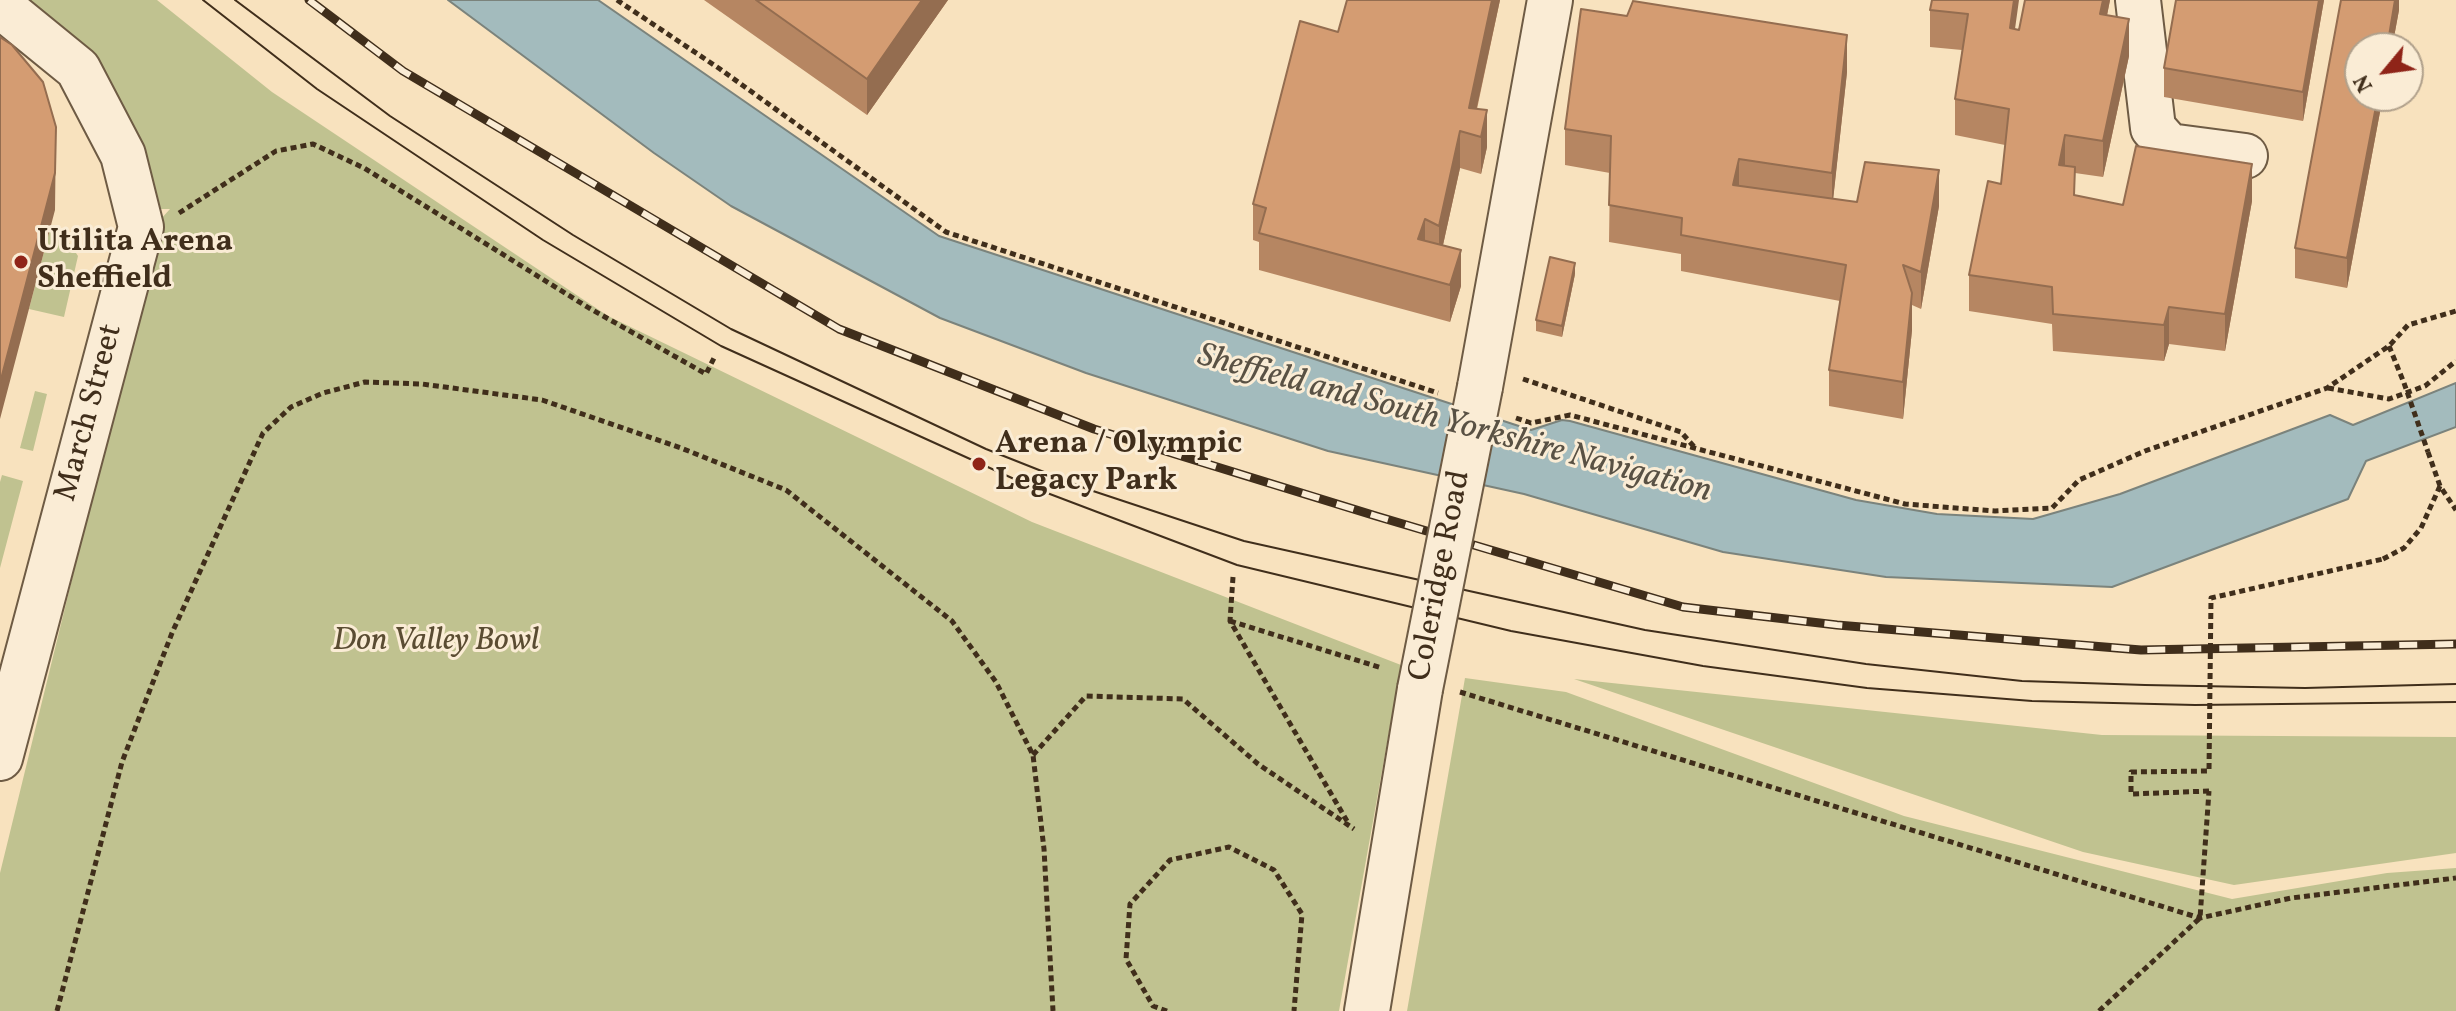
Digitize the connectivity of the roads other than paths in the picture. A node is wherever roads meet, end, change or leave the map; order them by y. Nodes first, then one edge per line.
1 (1550, 0) edge
2 (2138, 0) edge
3 (4, 11) edge
4 (2245, 156) dead end
5 (0, 758) edge
6 (1367, 1011) edge

1 - 6 street, Coleridge Road, bridge
2 - 4 street
3 - 5 street, March Street

